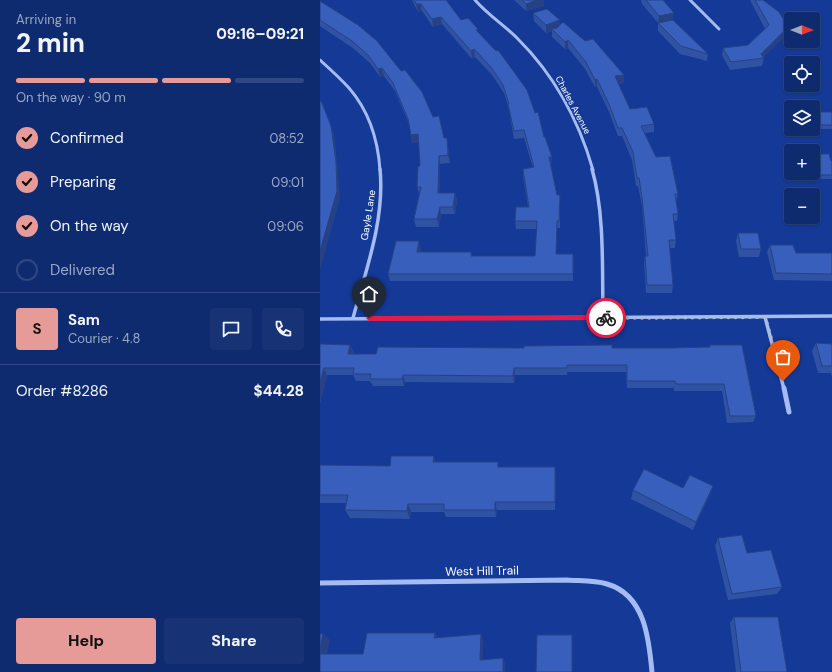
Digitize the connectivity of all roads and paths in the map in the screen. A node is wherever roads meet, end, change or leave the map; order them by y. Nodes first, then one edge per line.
1 (475, 0) edge
2 (690, 0) edge
3 (719, 29) dead end
4 (320, 60) edge
5 (832, 316) edge
6 (765, 317) junction
7 (354, 318) junction
8 (603, 318) junction
9 (320, 319) edge
10 (789, 412) dead end
11 (320, 583) edge
12 (652, 672) edge

1 - 8 street, Charles Avenue
2 - 3 street
4 - 7 street, Gayle Lane
5 - 6 street
6 - 8 street
6 - 10 street
7 - 8 street
7 - 9 street
11 - 12 street, West Hill Trail

